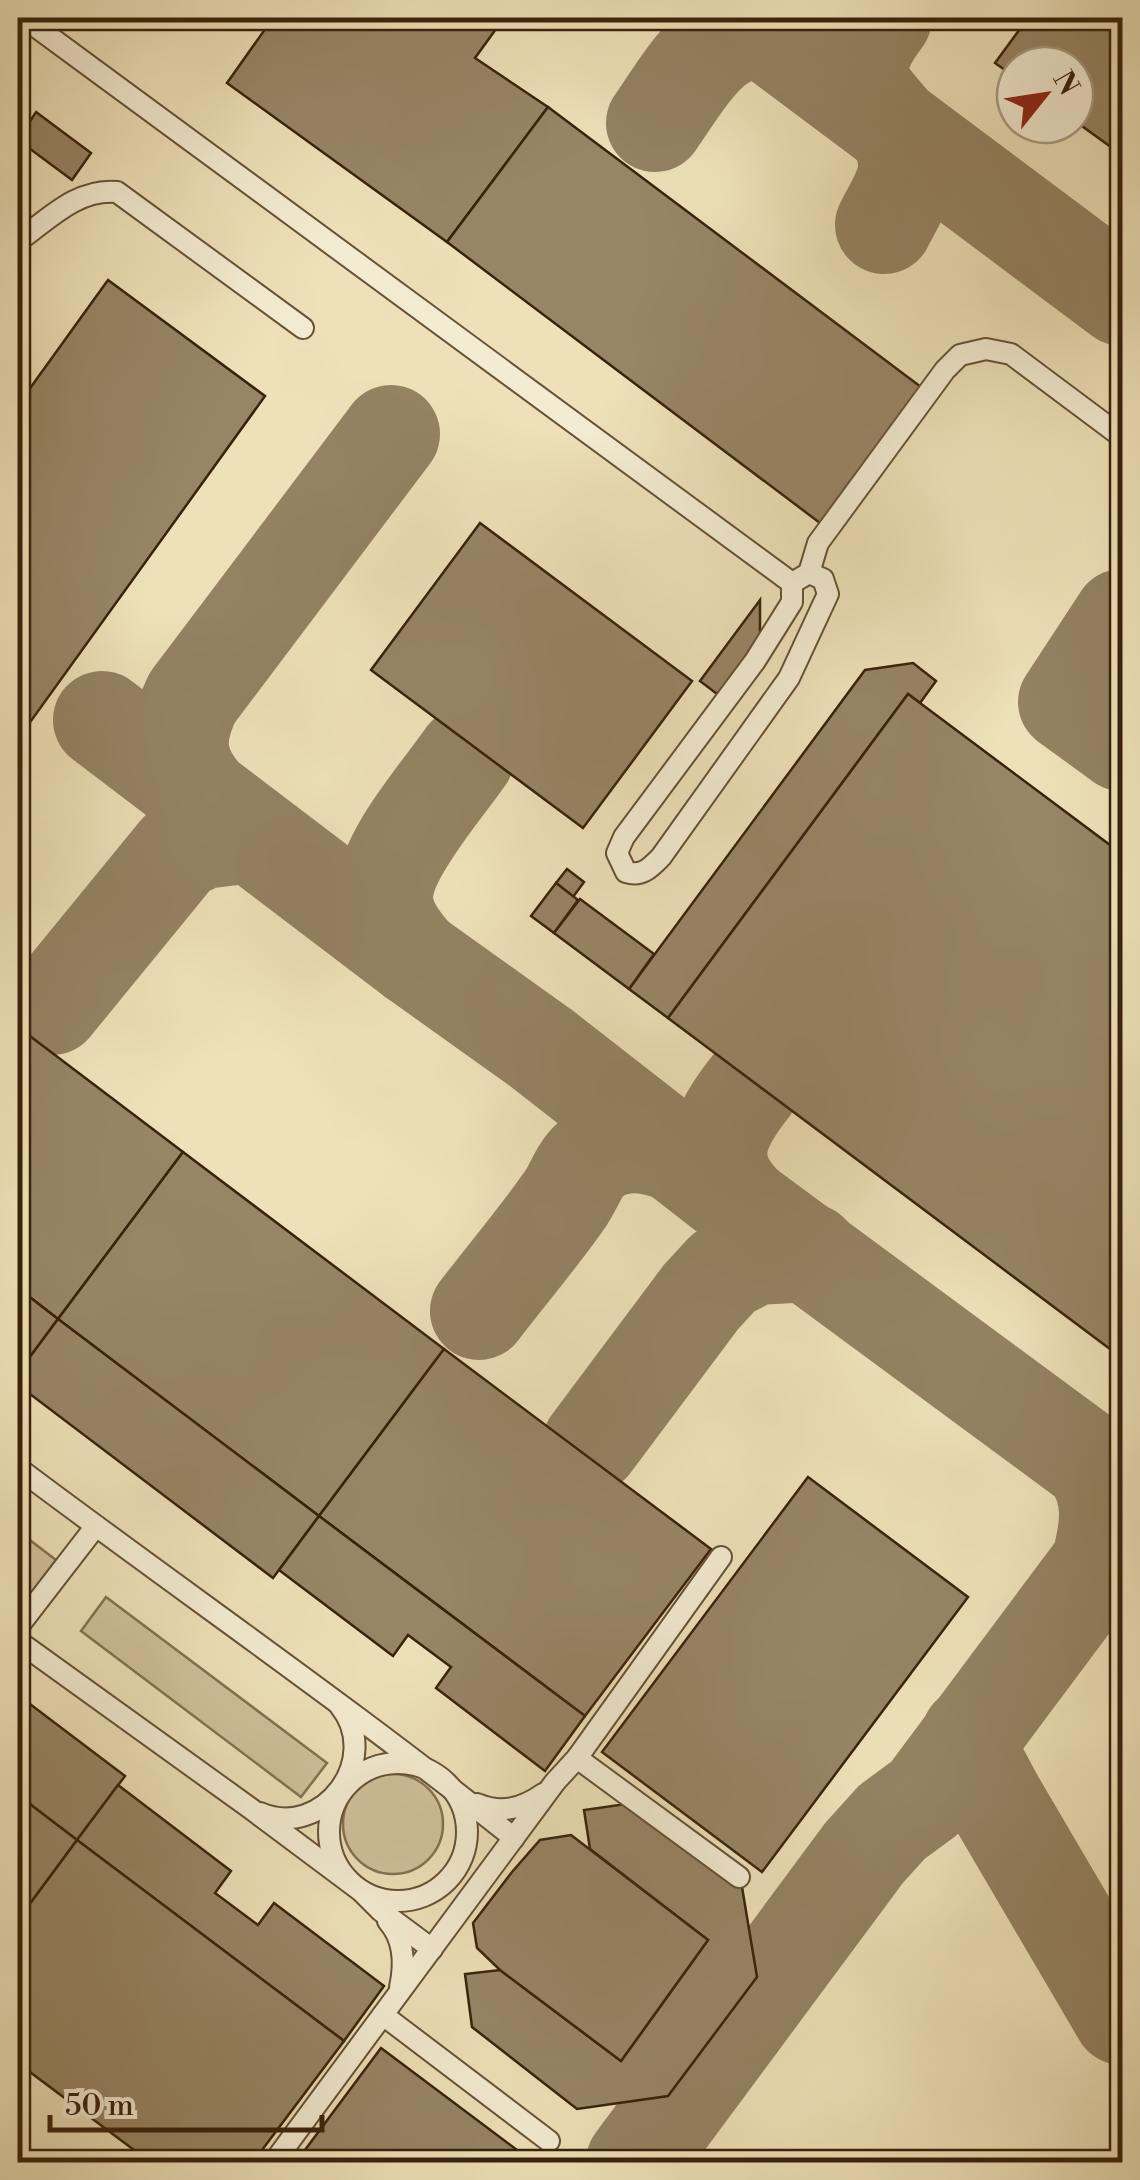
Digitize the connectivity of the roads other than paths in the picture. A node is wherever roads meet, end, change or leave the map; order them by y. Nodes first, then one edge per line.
1 (24, 18) edge
2 (18, 242) edge
3 (302, 328) dead end
4 (1122, 437) edge
5 (797, 586) junction
6 (822, 607) junction
7 (18, 1468) edge
8 (96, 1526) junction
9 (722, 1557) dead end
10 (18, 1627) edge
11 (18, 1640) edge
12 (332, 1696) junction
13 (577, 1758) junction
14 (443, 1780) junction
15 (555, 1782) junction
16 (342, 1790) junction
17 (466, 1799) junction
18 (250, 1808) junction
19 (514, 1838) junction
20 (740, 1877) dead end
21 (361, 1892) junction
22 (380, 1912) junction
23 (432, 1949) junction
24 (386, 2010) junction
25 (550, 2141) dead end
26 (274, 2162) edge

1 - 5 lane
2 - 3 lane
4 - 5 lane
5 - 6 lane
5 - 6 lane
5 - 6 lane
7 - 8 lane
8 - 10 lane
8 - 12 lane
9 - 13 lane
11 - 18 lane
12 - 14 lane
12 - 16 lane
13 - 15 lane
13 - 20 lane
14 - 16 lane
14 - 17 lane
14 - 21 lane
15 - 17 lane
15 - 19 lane
16 - 18 lane
16 - 21 lane
17 - 19 lane
18 - 21 lane
19 - 23 lane
21 - 22 lane
22 - 23 lane
22 - 24 lane
23 - 24 lane
24 - 25 lane
24 - 26 lane

